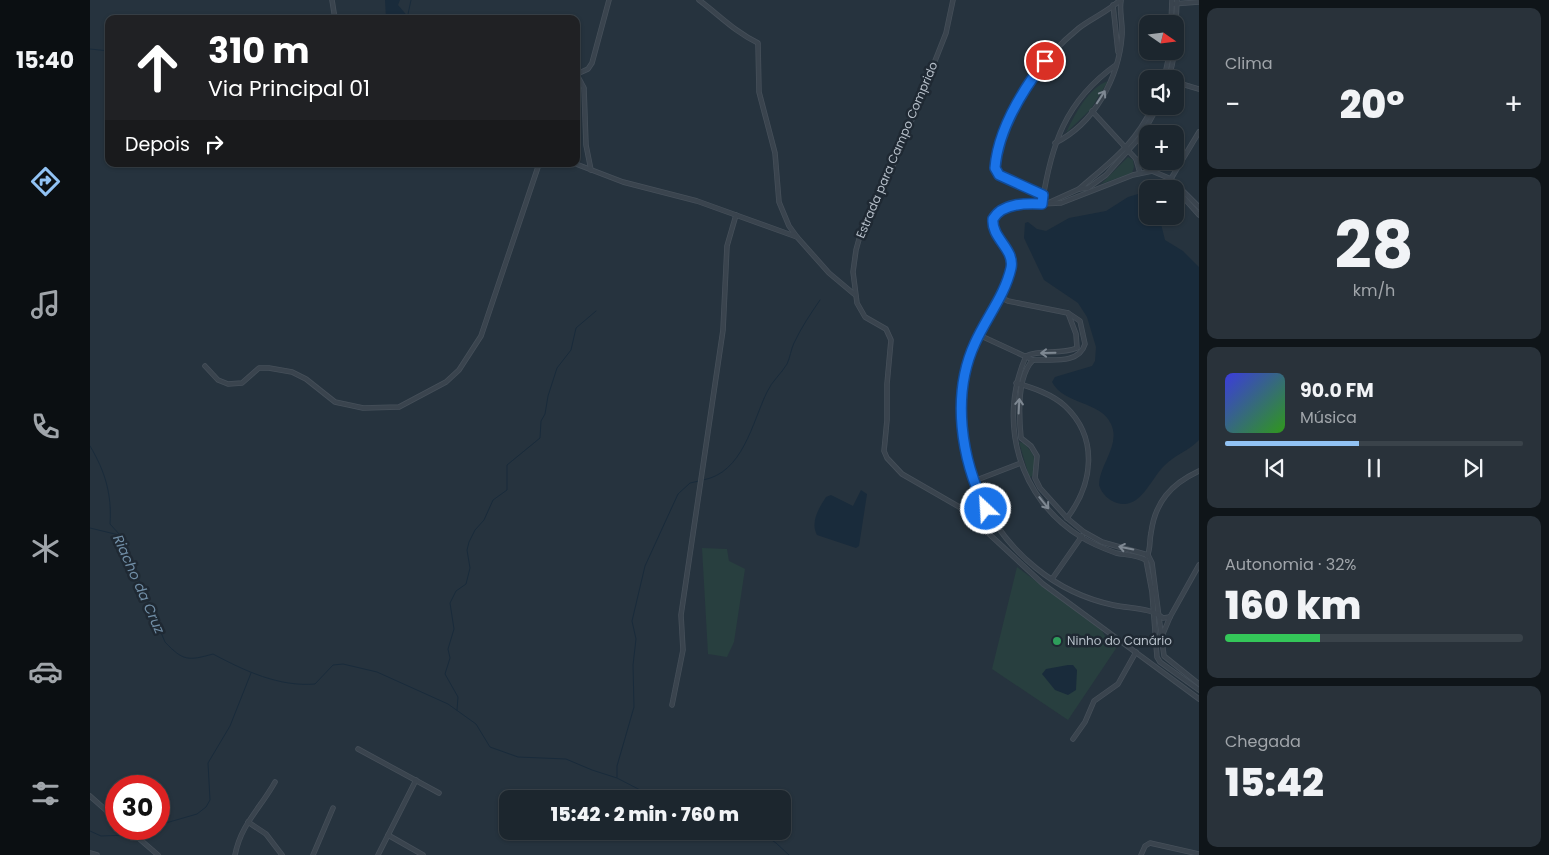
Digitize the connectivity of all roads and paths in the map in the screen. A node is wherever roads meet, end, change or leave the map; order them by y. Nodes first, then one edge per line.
1 (332, 0) edge
2 (609, 0) edge
3 (699, 0) edge
4 (954, 0) edge
5 (1121, 0) edge
6 (1174, 2) edge
7 (1199, 2) edge
8 (1113, 5) junction
9 (334, 15) edge
10 (1172, 15) edge
11 (1174, 15) edge
12 (1119, 54) junction
13 (1116, 65) junction
14 (580, 72) edge
15 (580, 79) edge
16 (1184, 85) edge
17 (1199, 89) edge
18 (1092, 111) junction
19 (1149, 115) edge
20 (1153, 115) edge
21 (1199, 132) edge
22 (1054, 143) junction
23 (1128, 149) junction
24 (1136, 159) junction
25 (580, 166) edge
26 (538, 167) edge
27 (591, 170) junction
28 (1152, 171) junction
29 (1140, 173) junction
30 (1170, 180) joint
31 (1184, 193) edge
32 (1043, 195) junction
33 (1184, 197) edge
34 (1044, 204) junction
35 (1199, 207) edge
36 (736, 215) junction
37 (1199, 215) edge
38 (798, 237) junction
39 (854, 294) junction
40 (1000, 297) junction
41 (1068, 313) junction
42 (979, 335) junction
43 (1074, 349) junction
44 (1078, 355) junction
45 (1026, 356) junction
46 (1033, 360) junction
47 (205, 366) dead end
48 (1016, 383) junction
49 (1023, 385) junction
50 (1021, 438) junction
51 (1015, 439) junction
52 (1021, 463) junction
53 (1199, 471) edge
54 (1035, 478) junction
55 (974, 481) junction
56 (1029, 481) junction
57 (1067, 518) junction
58 (1084, 532) junction
59 (1080, 537) junction
60 (1146, 557) junction
61 (1199, 565) edge
62 (1052, 580) junction
63 (1153, 610) junction
64 (1160, 616) junction
65 (1170, 617) junction
66 (1162, 638) junction
67 (1136, 652) junction
68 (1166, 659) junction
69 (1160, 662) junction
70 (1199, 684) edge
71 (1199, 690) edge
72 (1199, 699) edge
73 (672, 705) dead end
74 (1074, 739) dead end
75 (358, 749) dead end
76 (416, 780) junction
77 (275, 782) dead end
78 (439, 792) dead end
79 (90, 796) edge
80 (333, 808) dead end
81 (105, 809) edge
82 (248, 822) junction
83 (388, 835) junction
84 (141, 840) edge
85 (152, 850) junction
86 (90, 853) edge
87 (1199, 854) edge
88 (97, 855) edge
89 (149, 855) edge
90 (158, 855) edge
91 (235, 855) edge
92 (282, 855) edge
93 (313, 855) edge
94 (378, 855) edge
95 (423, 855) edge
96 (1141, 855) edge

1 - 9 street
2 - 14 street
3 - 38 street
4 - 39 street, Estrada para Campo Comprido
5 - 8 street
5 - 12 street
6 - 7 street
6 - 10 street
6 - 11 street
8 - 12 street
8 - 32 street
12 - 13 street
18 -> 13 street
13 - 22 street
15 - 27 street
16 - 17 street
18 - 22 street
18 - 23 street
19 - 23 street
20 - 23 street
21 - 30 street
22 - 32 street
23 - 24 street
23 - 34 street
24 - 28 street
24 - 29 street
25 - 27 street
26 - 47 street
27 - 36 street
28 - 29 street
28 - 30 street
29 - 34 street
31 - 35 street
32 - 34 street
33 - 37 street
34 - 40 street
36 - 38 street
36 - 73 street
38 - 39 street
39 - 67 street, Estrada para Campo Comprido
40 - 41 street
40 - 42 street
41 - 43 street
41 - 44 street
42 - 45 street
42 - 55 street
43 - 44 street
43 -> 45 street
44 - 46 street
45 - 46 street
45 - 48 street
46 - 49 street
48 - 49 street
48 - 51 street
50 -> 49 street
49 - 57 street
50 - 51 street
50 - 54 street
51 - 52 street
52 - 55 street
52 - 56 street
53 - 60 street
54 - 56 street
54 - 57 street
55 - 62 street
56 -> 59 street
57 - 58 street
58 - 59 street
60 -> 58 street
59 - 60 street
59 - 62 street
60 - 63 street
60 - 64 street
61 - 65 street
62 - 63 street
63 - 64 street
63 - 69 street
64 - 65 street
64 - 66 street
65 - 66 street
66 - 68 street
67 - 72 street, Estrada para Campo Comprido
67 - 74 street
68 - 69 street
68 - 70 street
69 - 71 street
75 - 76 street
76 - 78 street
76 - 83 street
77 - 82 street
79 - 81 street
80 - 93 street
82 - 91 street
82 - 92 street
83 - 94 street
83 - 95 street
84 - 85 street
85 - 89 street
85 - 90 street
86 - 88 street
87 - 96 street

